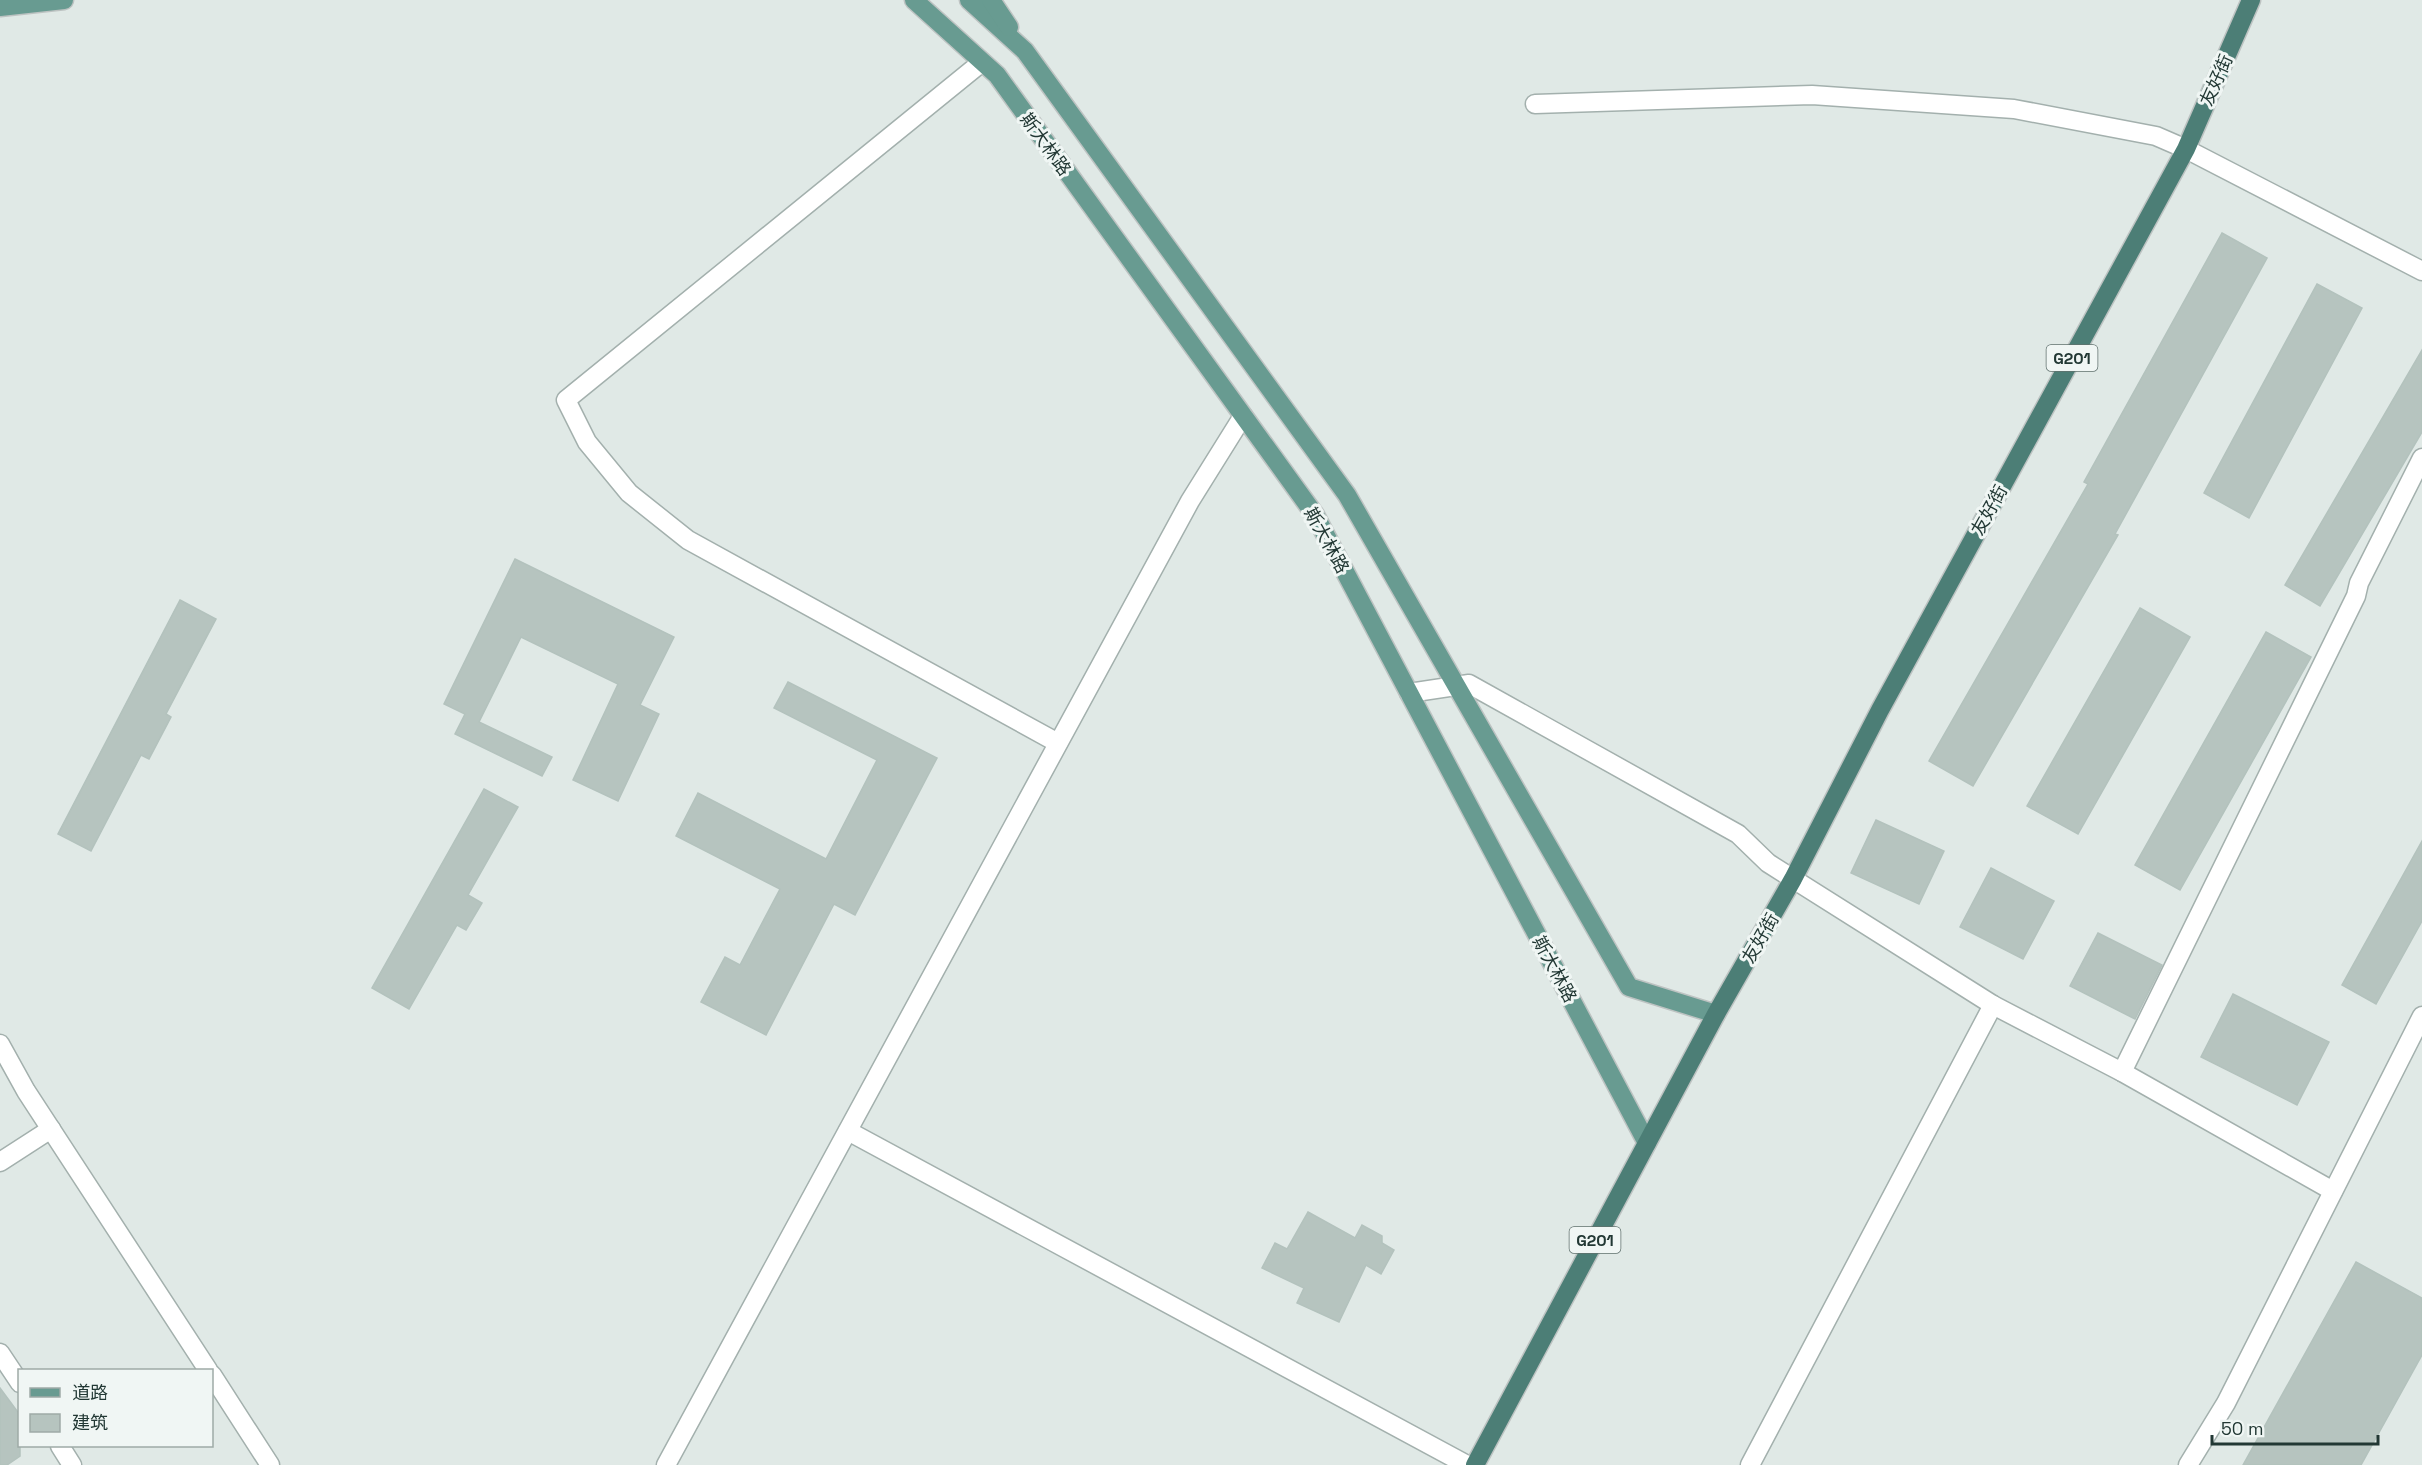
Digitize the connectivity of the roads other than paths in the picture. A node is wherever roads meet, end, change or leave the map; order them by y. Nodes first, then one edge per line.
1 (64, 0) edge
2 (914, 0) edge
3 (969, 0) edge
4 (991, 0) edge
5 (2252, 0) edge
6 (0, 7) edge
7 (1025, 51) junction
8 (982, 62) junction
9 (1535, 104) dead end
10 (2186, 149) junction
11 (2422, 271) edge
12 (1243, 416) junction
13 (2422, 458) edge
14 (1456, 686) junction
15 (1409, 693) junction
16 (1058, 743) junction
17 (1793, 879) junction
18 (1993, 1005) junction
19 (1716, 1014) junction
20 (2422, 1016) edge
21 (0, 1044) edge
22 (2122, 1072) junction
23 (51, 1129) junction
24 (848, 1131) junction
25 (1647, 1143) junction
26 (0, 1162) edge
27 (2333, 1191) junction
28 (0, 1353) edge
29 (207, 1369) edge
30 (213, 1377) edge
31 (18, 1380) edge
32 (61, 1447) edge
33 (72, 1465) edge
34 (270, 1465) edge
35 (666, 1465) edge
36 (1467, 1465) edge
37 (1475, 1465) edge
38 (1750, 1465) edge
39 (2188, 1465) edge

1 - 6 main road
2 - 8 main road, 斯大林路
3 - 7 main road, 斯大林路
4 - 7 main road
5 - 10 highway, 友好街 / G201
7 - 14 main road, 斯大林路
8 - 12 main road, 斯大林路
8 - 16 street
9 - 10 street
10 - 11 street
10 - 17 highway, 友好街 / G201
12 - 15 main road, 斯大林路
12 - 16 street
13 - 22 street
14 - 15 street
14 - 17 street
14 - 19 main road, 斯大林路
15 - 25 main road, 斯大林路
16 - 24 street
17 - 18 street
17 - 19 highway, 友好街 / G201
18 - 22 street
18 - 38 street
19 - 25 highway, G201
20 - 27 street
21 - 23 street
22 - 27 street
23 - 26 street
23 - 29 street
24 - 35 street
24 - 36 street
25 - 37 highway, G201
27 - 39 street
28 - 31 street
30 - 34 street
32 - 33 street

